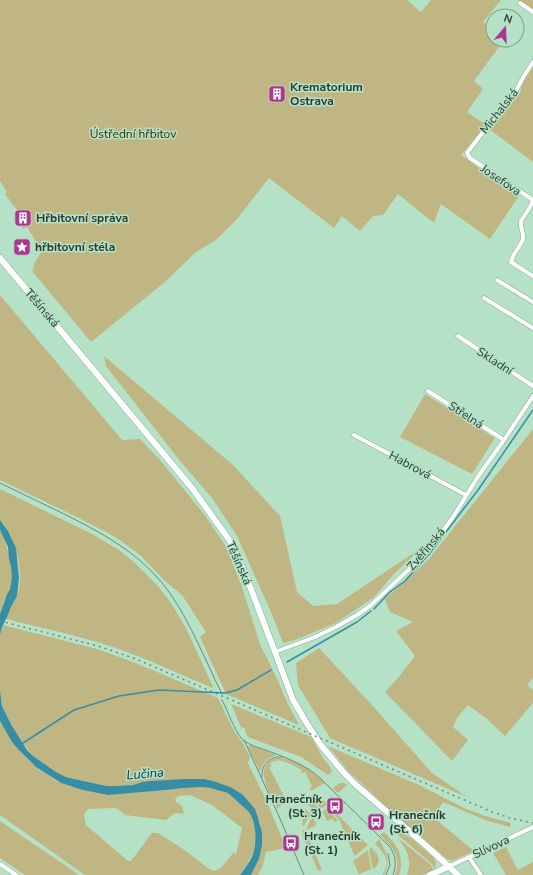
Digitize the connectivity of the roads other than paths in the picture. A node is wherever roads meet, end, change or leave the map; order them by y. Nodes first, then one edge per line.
1 (520, 3) dead end
2 (533, 12) edge
3 (533, 62) edge
4 (470, 158) joint
5 (533, 200) edge
6 (0, 258) edge
7 (533, 276) edge
8 (497, 280) dead end
9 (484, 298) dead end
10 (533, 302) edge
11 (533, 328) edge
12 (458, 336) dead end
13 (533, 386) edge
14 (428, 391) dead end
15 (533, 396) edge
16 (354, 435) dead end
17 (504, 440) junction
18 (466, 495) junction
19 (274, 652) junction
20 (533, 827) edge
21 (469, 857) junction
22 (0, 864) edge
23 (450, 866) junction
24 (16, 875) edge
25 (430, 875) edge
26 (458, 875) edge
27 (480, 875) edge

1 - 2 street
3 - 4 street, Michalská
4 - 5 street, Josefova
5 - 7 street
6 - 19 main road, Těšínská
8 - 10 street
9 - 11 street
12 - 13 street, Skladní
14 - 17 street, Střelná
15 - 17 street, Zvěřinská
16 - 18 street, Habrová
17 - 18 street, Zvěřinská
18 - 19 street, Zvěřinská
19 - 23 main road, Těšínská
20 - 21 street, Slívova
21 - 23 street, Slívova
21 - 27 street
22 - 24 street
23 - 25 main road
23 - 26 main road, Těšínská

